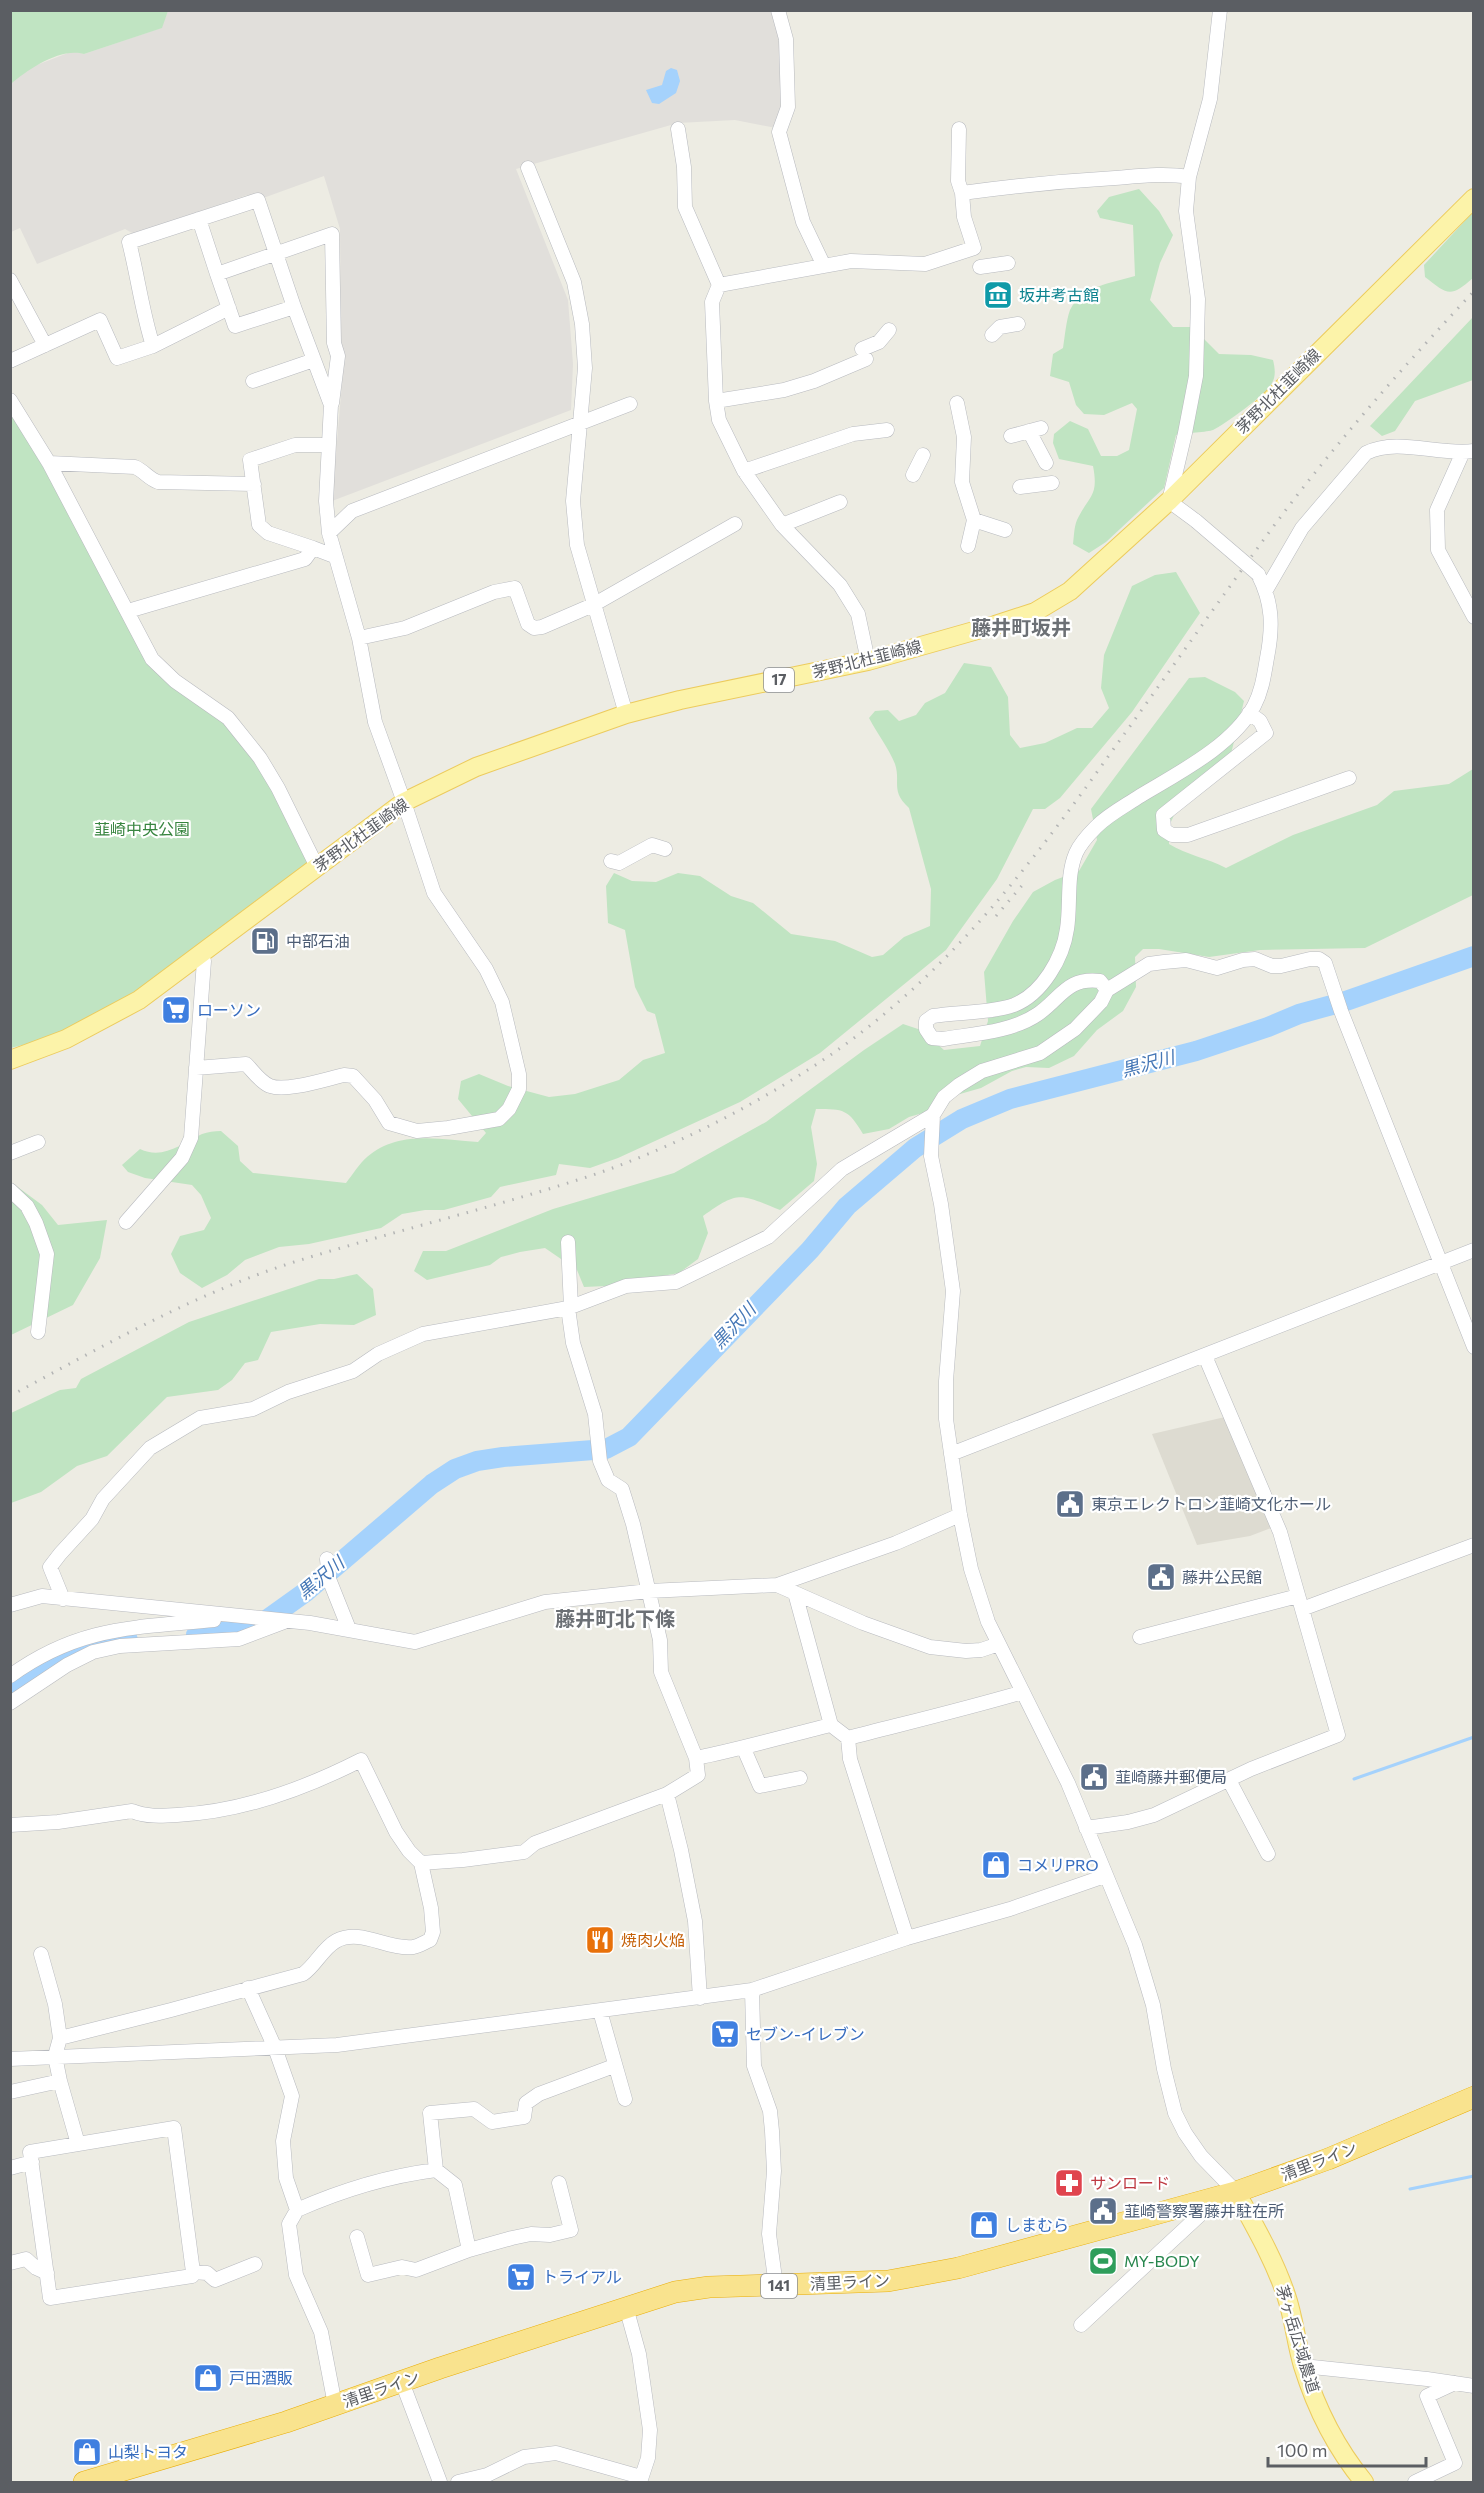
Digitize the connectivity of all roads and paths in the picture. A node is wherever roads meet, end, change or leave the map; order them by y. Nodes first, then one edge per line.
1 (778, 10) edge
2 (1220, 10) edge
3 (678, 129) dead end
4 (959, 129) dead end
5 (528, 168) dead end
6 (1189, 177) junction
7 (962, 193) junction
8 (1473, 198) edge
9 (199, 219) junction
10 (276, 253) junction
11 (1008, 263) dead end
12 (824, 266) junction
13 (980, 267) dead end
14 (217, 274) junction
15 (10, 280) edge
16 (719, 285) junction
17 (15, 298) edge
18 (294, 307) junction
19 (229, 308) junction
20 (1018, 324) dead end
21 (889, 330) dead end
22 (992, 335) dead end
23 (45, 345) junction
24 (153, 346) junction
25 (314, 360) junction
26 (10, 361) edge
27 (253, 381) dead end
28 (12, 400) edge
29 (716, 401) junction
30 (957, 403) dead end
31 (630, 404) dead end
32 (332, 405) junction
33 (581, 423) junction
34 (887, 430) dead end
35 (1011, 436) dead end
36 (329, 445) junction
37 (1468, 451) edge
38 (923, 455) dead end
39 (49, 463) junction
40 (1046, 463) dead end
41 (744, 471) junction
42 (913, 475) dead end
43 (1052, 483) dead end
44 (254, 484) junction
45 (1020, 487) dead end
46 (1169, 501) junction
47 (840, 502) dead end
48 (974, 520) junction
49 (735, 524) dead end
50 (782, 525) junction
51 (1005, 530) dead end
52 (329, 533) junction
53 (968, 546) dead end
54 (313, 549) junction
55 (334, 556) junction
56 (1266, 590) junction
57 (593, 605) junction
58 (128, 611) junction
59 (1473, 617) edge
60 (359, 638) junction
61 (868, 661) junction
62 (1250, 713) junction
63 (626, 714) junction
64 (1349, 778) dead end
65 (404, 802) junction
66 (665, 849) dead end
67 (611, 861) dead end
68 (317, 867) junction
69 (200, 956) junction
70 (1107, 990) junction
71 (10, 1060) edge
72 (196, 1068) junction
73 (933, 1115) junction
74 (38, 1142) dead end
75 (10, 1153) edge
76 (10, 1190) edge
77 (126, 1222) dead end
78 (568, 1242) dead end
79 (1473, 1250) edge
80 (1440, 1263) junction
81 (569, 1308) junction
82 (38, 1332) dead end
83 (1473, 1347) edge
84 (1205, 1356) junction
85 (951, 1454) junction
86 (960, 1515) junction
87 (1473, 1545) edge
88 (328, 1568) dead end
89 (777, 1585) junction
90 (649, 1591) junction
91 (795, 1593) junction
92 (63, 1599) junction
93 (1300, 1603) junction
94 (10, 1605) edge
95 (231, 1615) junction
96 (283, 1621) junction
97 (349, 1629) junction
98 (1140, 1637) dead end
99 (999, 1644) junction
100 (10, 1676) edge
101 (1023, 1692) junction
102 (10, 1703) edge
103 (831, 1725) junction
104 (848, 1738) junction
105 (744, 1749) junction
106 (696, 1758) junction
107 (800, 1778) dead end
108 (1229, 1780) junction
109 (667, 1794) junction
110 (10, 1825) edge
111 (1086, 1828) junction
112 (1268, 1854) dead end
113 (421, 1863) junction
114 (1105, 1876) junction
115 (907, 1938) junction
116 (41, 1954) dead end
117 (248, 1988) junction
118 (752, 1990) junction
119 (700, 1998) junction
120 (600, 2011) junction
121 (60, 2038) junction
122 (274, 2048) junction
123 (55, 2056) junction
124 (10, 2059) edge
125 (614, 2066) junction
126 (60, 2081) junction
127 (10, 2092) edge
128 (1473, 2097) edge
129 (625, 2099) dead end
130 (78, 2144) junction
131 (32, 2162) junction
132 (10, 2168) edge
133 (436, 2170) junction
134 (560, 2183) dead end
135 (1236, 2192) junction
136 (1204, 2201) junction
137 (297, 2210) junction
138 (357, 2237) dead end
139 (469, 2250) junction
140 (10, 2263) edge
141 (255, 2264) dead end
142 (193, 2272) junction
143 (47, 2273) junction
144 (776, 2286) junction
145 (627, 2307) junction
146 (1081, 2325) dead end
147 (1303, 2366) junction
148 (402, 2382) junction
149 (1455, 2383) junction
150 (1473, 2386) edge
151 (335, 2405) junction
152 (640, 2480) edge
153 (84, 2482) edge
154 (440, 2482) edge
155 (458, 2482) edge
156 (1364, 2482) edge
157 (1415, 2482) edge

1 - 12 street
2 - 6 street
3 - 16 street
4 - 7 street
5 - 33 street
6 - 7 street
6 - 46 street
7 - 12 street
8 - 46 main road, 茅野北杜韮崎線 / 17
9 - 10 street
9 - 14 street
9 - 24 street
10 - 14 street
10 - 18 street
10 - 32 street
11 - 13 street
12 - 16 street
14 - 19 street
15 - 17 street
16 - 29 street
17 - 23 street
18 - 19 street
18 - 25 street
19 - 24 street
20 - 22 street
21 - 29 street
23 - 24 street
23 - 26 street
25 - 27 street
25 - 32 street
28 - 39 street
29 - 41 street
30 - 48 street
31 - 33 street
32 - 36 street
33 - 52 street
33 - 57 street
34 - 41 street
35 - 40 street
36 - 44 street
36 - 52 street
37 - 56 street
37 - 59 street
38 - 42 street
39 - 44 street
39 - 58 street
41 - 50 street
43 - 45 street
44 - 54 street
46 - 56 street, bridge
46 - 61 main road, 茅野北杜韮崎線 / 17
47 - 50 street
48 - 51 street
48 - 53 street
49 - 57 street
50 - 61 street
52 - 55 street
54 - 55 street
54 - 58 street
55 - 60 street
56 - 62 street
57 - 60 street
57 - 63 street
58 - 68 street
60 - 65 street
61 - 63 main road, 茅野北杜韮崎線 / 17
62 - 64 street
62 - 70 street
63 - 65 main road, 茅野北杜韮崎線 / 17
65 - 68 main road, 茅野北杜韮崎線 / 17
65 - 72 street
66 - 67 street
68 - 69 main road, 茅野北杜韮崎線 / 17
69 - 71 main road, 茅野北杜韮崎線 / 17
69 - 72 street
70 - 73 street
70 - 80 street
72 - 77 street
73 - 81 street
73 - 85 street
74 - 75 street
76 - 82 street
78 - 81 street
79 - 80 street
80 - 83 street
80 - 84 street
81 - 90 street
81 - 92 street
84 - 85 street
84 - 93 street
85 - 86 street
86 - 89 street
86 - 99 street
87 - 93 street
88 - 97 street
89 - 90 street
89 - 91 street
90 - 97 street
90 - 106 street
91 - 99 street
91 - 103 street
92 - 94 street
92 - 95 street
93 - 98 street
93 - 108 street
95 - 96 street
95 - 100 street
96 - 97 street
96 - 102 street
99 - 101 street
101 - 104 street
101 - 111 street
103 - 104 street
103 - 105 street
104 - 115 street
105 - 106 street
105 - 107 street
106 - 109 street
108 - 111 street
108 - 112 street
109 - 113 street
109 - 119 street
110 - 113 street
111 - 114 street
113 - 117 street
114 - 115 street
114 - 135 street
115 - 118 street
116 - 121 street
117 - 121 street
117 - 122 street
118 - 119 street
118 - 144 street
119 - 120 street
120 - 122 street
120 - 125 street
121 - 123 street
122 - 123 street
122 - 137 street
123 - 124 street
123 - 126 street
125 - 129 street
125 - 133 street
126 - 127 street
126 - 130 street
128 - 135 highway, 清里ライン / 141
130 - 131 street
130 - 142 street
131 - 132 street
131 - 143 street
133 - 137 street
133 - 139 street
134 - 139 street
135 - 136 highway, 清里ライン / 141
135 - 147 main road, 茅ヶ岳広域農道
136 - 144 highway, 清里ライン / 141
136 - 146 street
137 - 151 street
138 - 139 street
140 - 143 street
141 - 142 street
142 - 143 street
144 - 145 highway, 清里ライン / 141
145 - 148 highway, 清里ライン / 141
145 - 152 street
147 - 149 street
147 - 156 main road, 茅ヶ岳広域農道
148 - 151 highway, 清里ライン / 141
148 - 154 street
149 - 150 street
149 - 157 street
151 - 153 highway, 清里ライン / 141
152 - 155 street

